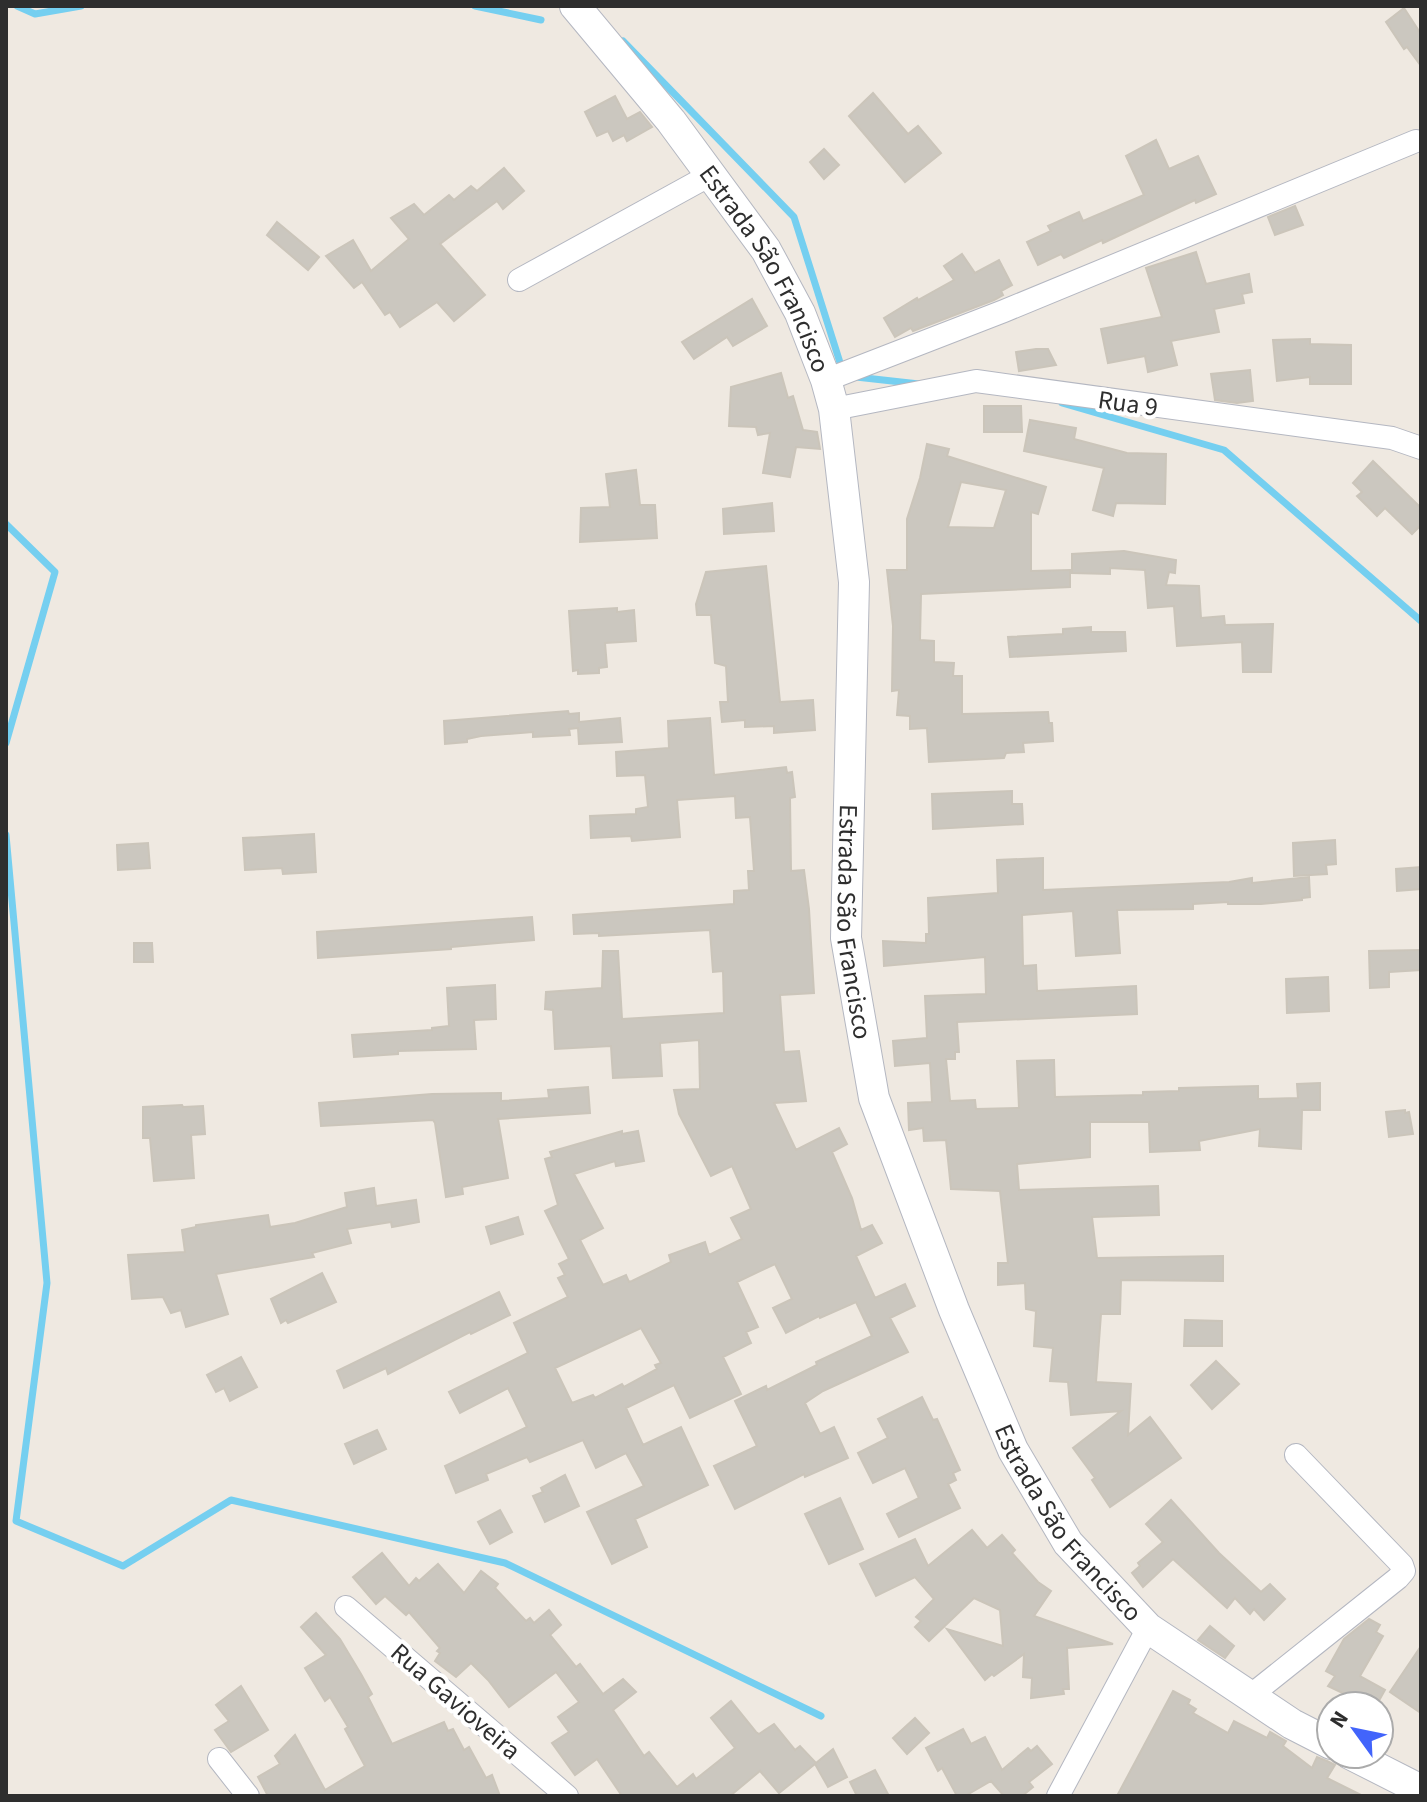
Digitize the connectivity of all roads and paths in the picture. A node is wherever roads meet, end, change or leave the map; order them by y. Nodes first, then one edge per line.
1 (575, 6) edge
2 (1416, 141) dead end
3 (712, 174) junction
4 (519, 280) dead end
5 (837, 376) junction
6 (834, 409) junction
7 (1421, 448) edge
8 (1296, 1455) dead end
9 (346, 1607) dead end
10 (1148, 1628) junction
11 (1250, 1696) junction
12 (1315, 1736) edge
13 (219, 1759) dead end
14 (1382, 1770) edge
15 (1421, 1790) edge
16 (248, 1796) edge
17 (567, 1796) edge
18 (1058, 1796) edge

1 - 3 main road, Estrada São Francisco
2 - 5 street
3 - 4 street
3 - 5 main road, Estrada São Francisco
5 - 6 main road, Estrada São Francisco
6 - 7 street, Rua 9
6 - 10 main road, Estrada São Francisco
8 - 11 street
9 - 17 street, Rua Gavioveira
10 - 11 main road, Estrada São Francisco
10 - 18 street
11 - 12 main road, Estrada São Francisco
13 - 16 street
14 - 15 main road

